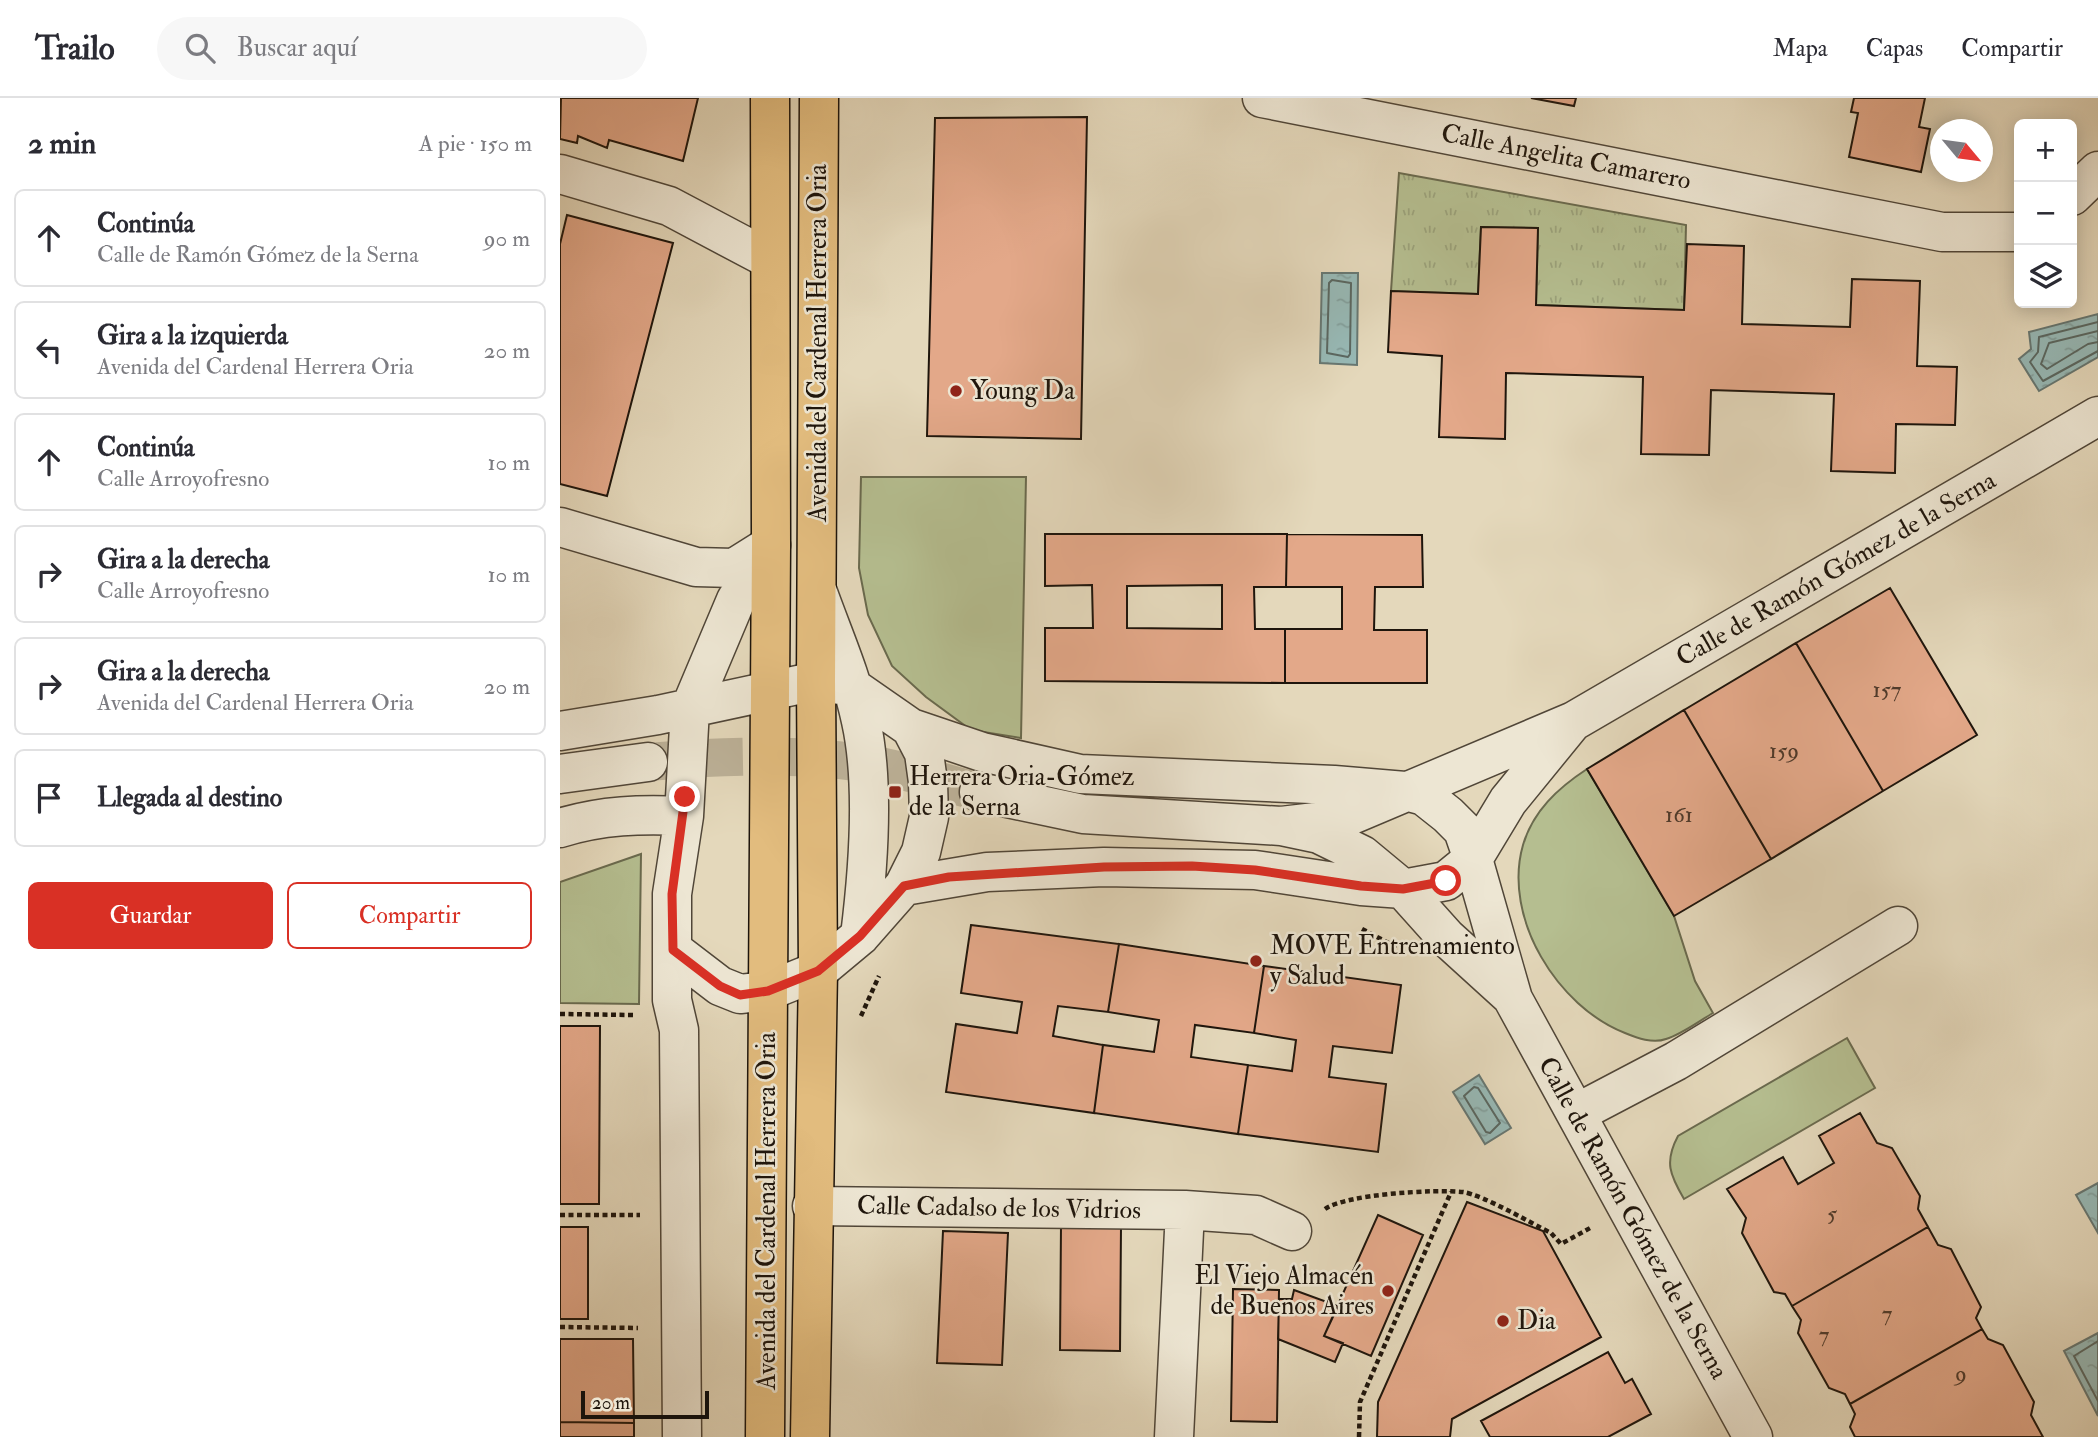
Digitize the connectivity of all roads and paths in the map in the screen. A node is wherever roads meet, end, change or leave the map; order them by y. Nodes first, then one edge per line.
1 (770, 98) edge
2 (819, 98) edge
3 (1262, 98) edge
4 (1394, 111) edge
5 (2098, 172) edge
6 (560, 174) edge
7 (2077, 191) edge
8 (2014, 232) edge
9 (769, 259) junction
10 (2098, 416) edge
11 (560, 527) edge
12 (771, 545) junction
13 (834, 684) junction
14 (769, 691) junction
15 (690, 709) junction
16 (1574, 721) junction
17 (911, 728) junction
18 (560, 731) edge
19 (648, 762) tunnel mouth
20 (560, 774) edge
21 (979, 792) tunnel mouth
22 (1405, 792) junction
23 (684, 816) junction
24 (1281, 826) junction
25 (560, 828) edge
26 (1473, 859) junction
27 (904, 886) junction
28 (1403, 889) junction
29 (1354, 924) dead end
30 (1898, 926) dead end
31 (860, 936) junction
32 (673, 950) junction
33 (1401, 950) dead end
34 (884, 969) dead end
35 (818, 971) junction
36 (768, 991) junction
37 (1513, 999) junction
38 (560, 1014) edge
39 (623, 1014) dead end
40 (858, 1026) dead end
41 (1577, 1113) junction
42 (1451, 1192) junction
43 (812, 1206) junction
44 (1185, 1210) junction
45 (560, 1215) edge
46 (620, 1216) dead end
47 (1292, 1231) joint
48 (1601, 1237) dead end
49 (560, 1327) edge
50 (638, 1328) dead end
51 (1747, 1435) edge
52 (682, 1437) edge
53 (765, 1437) edge
54 (810, 1437) edge
55 (1174, 1437) edge
56 (1359, 1437) edge

1 - 9 main road, Avenida del Cardenal Herrera Oria
2 - 13 main road, Avenida del Cardenal Herrera Oria
3 - 4 street, Calle Angelita Camarero
4 - 8 street, Calle Angelita Camarero
5 - 7 street
6 - 9 street
9 - 12 main road, Avenida del Cardenal Herrera Oria
10 - 16 street, Calle de Ramón Gómez de la Serna
11 - 12 street
12 - 14 main road, Avenida del Cardenal Herrera Oria
12 - 15 street, Avenida del Cardenal Herrera Oria
13 - 14 street
13 - 17 street
13 - 31 street, Avenida del Cardenal Herrera Oria
13 - 35 main road, Avenida del Cardenal Herrera Oria
14 - 15 street
14 - 36 main road, Avenida del Cardenal Herrera Oria
15 - 18 street
15 - 23 street, Avenida del Cardenal Herrera Oria
16 - 22 street, Calle de Ramón Gómez de la Serna
16 - 26 street, Calle de Ramón Gómez de la Serna
17 - 22 street, Calle de Ramón Gómez de la Serna
17 - 27 street
19 - 20 street
21 - 24 street, Calle de Ramón Gómez de la Serna
22 - 24 street, Calle de Ramón Gómez de la Serna
22 - 26 street, Calle de Ramón Gómez de la Serna
23 - 25 street
23 - 32 street, Avenida del Cardenal Herrera Oria
24 - 28 street, Calle de Ramón Gómez de la Serna
26 - 28 street, Calle de Ramón Gómez de la Serna
26 - 37 street, Calle de Ramón Gómez de la Serna
27 - 28 street, Calle de Ramón Gómez de la Serna
27 - 31 street
28 - 37 street, Calle de Ramón Gómez de la Serna
29 - 33 path
30 - 41 street
31 - 35 street
32 - 36 street
32 - 52 street, Avenida del Cardenal Herrera Oria
34 - 40 path
35 - 36 street
35 - 43 main road, Avenida del Cardenal Herrera Oria
36 - 53 main road, Avenida del Cardenal Herrera Oria
37 - 41 street, Calle de Ramón Gómez de la Serna
38 - 39 path
41 - 51 street, Calle de Ramón Gómez de la Serna
42 - 47 path
42 - 48 path
42 - 56 path
43 - 44 street, Calle Cadalso de los Vidrios
43 - 54 main road, Avenida del Cardenal Herrera Oria
44 - 47 street, Calle Cadalso de los Vidrios
44 - 55 street
45 - 46 path
49 - 50 path

